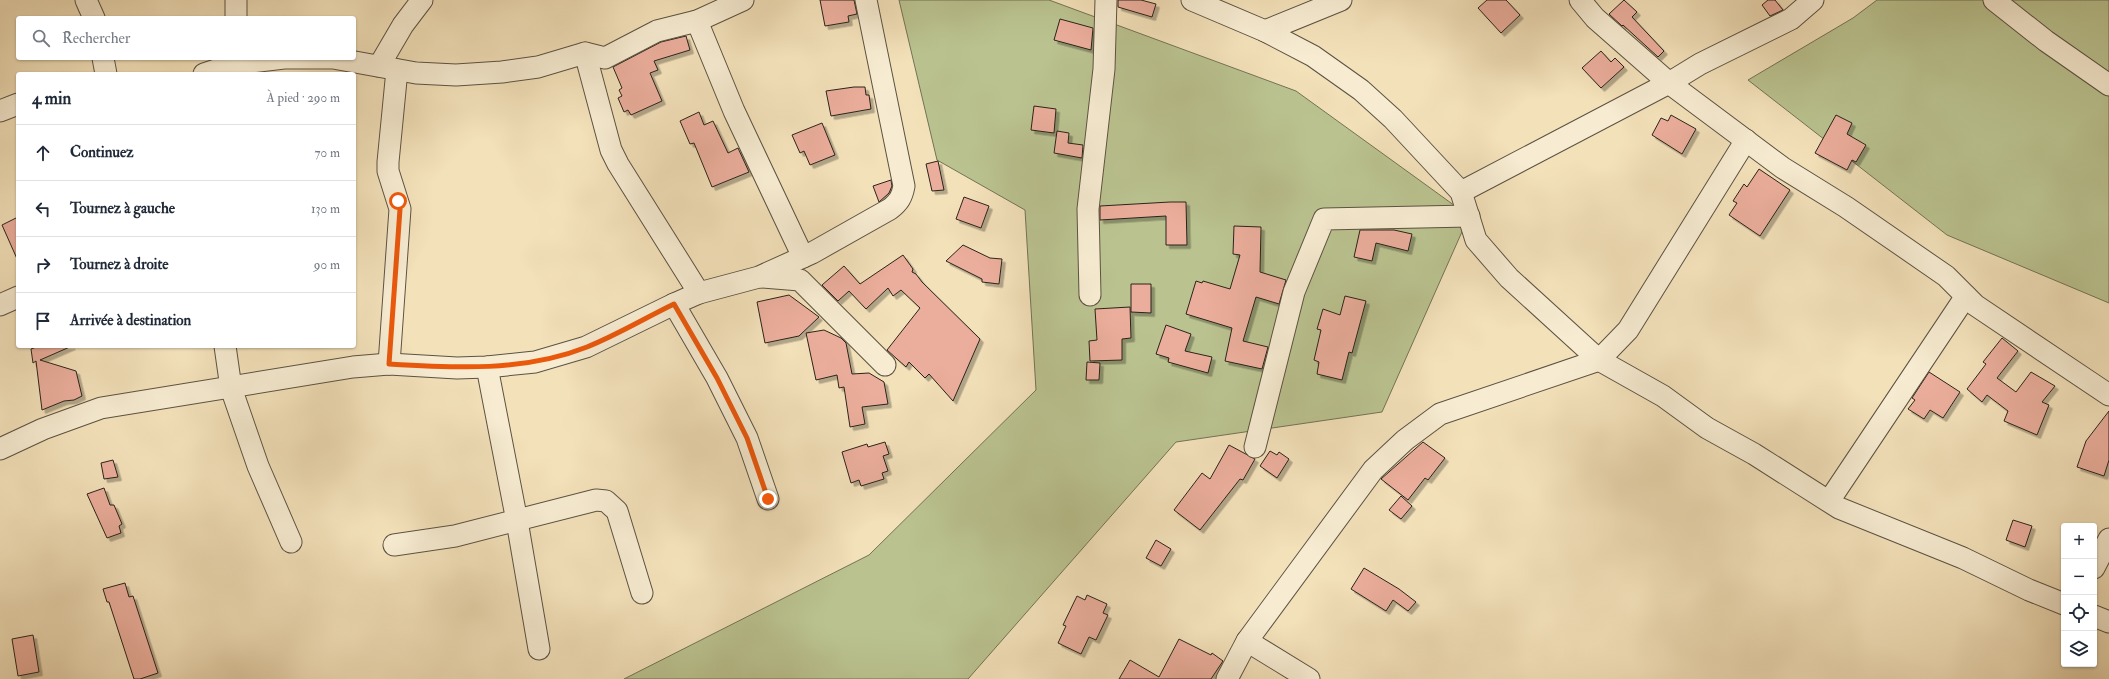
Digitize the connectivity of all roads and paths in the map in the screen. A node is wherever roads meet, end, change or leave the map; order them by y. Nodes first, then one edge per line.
1 (86, 0) edge
2 (236, 0) edge
3 (422, 0) edge
4 (743, 0) edge
5 (866, 0) edge
6 (1106, 0) edge
7 (1192, 0) edge
8 (1341, 0) edge
9 (1580, 0) edge
10 (1813, 0) edge
11 (1994, 0) edge
12 (93, 16) edge
13 (236, 16) edge
14 (697, 21) junction
15 (1265, 31) junction
16 (585, 53) junction
17 (103, 60) edge
18 (251, 60) edge
19 (344, 60) edge
20 (234, 61) edge
21 (388, 68) junction
22 (106, 72) edge
23 (209, 72) edge
24 (1669, 83) junction
25 (2109, 85) edge
26 (16, 105) edge
27 (0, 110) edge
28 (1746, 140) junction
29 (1461, 192) junction
30 (1469, 216) junction
31 (802, 257) junction
32 (758, 277) junction
33 (699, 293) junction
34 (1090, 294) dead end
35 (1966, 296) junction
36 (16, 298) edge
37 (674, 304) junction
38 (0, 305) edge
39 (225, 348) edge
40 (1599, 360) junction
41 (389, 364) junction
42 (885, 365) dead end
43 (487, 367) junction
44 (231, 388) junction
45 (2109, 395) edge
46 (1256, 447) dead end
47 (0, 449) edge
48 (768, 499) dead end
49 (1829, 501) junction
50 (517, 521) junction
51 (2109, 539) edge
52 (291, 542) dead end
53 (394, 545) dead end
54 (2097, 562) edge
55 (642, 593) dead end
56 (2061, 603) edge
57 (2097, 617) edge
58 (2109, 622) edge
59 (1248, 641) junction
60 (539, 649) dead end
61 (1227, 679) edge
62 (1309, 679) edge

1 - 12 street
2 - 13 street
3 - 21 street
4 - 14 street
5 - 31 street
6 - 34 street
7 - 15 street
8 - 15 street
9 - 24 street
10 - 24 street
11 - 25 street
14 - 16 street
14 - 31 street
15 - 29 street
16 - 21 street
16 - 33 street
17 - 22 street
18 - 20 street
19 - 21 street
20 - 23 street
21 - 41 street
24 - 28 street
24 - 29 street
26 - 27 street
28 - 35 street
28 - 40 street
29 - 30 street
30 - 40 street
30 - 46 street
31 - 32 street
32 - 33 street
32 - 42 street
33 - 37 street
35 - 45 street
35 - 49 street
36 - 38 street
37 - 43 street
37 - 48 street
39 - 44 street
40 - 49 street
40 - 59 street
41 - 43 street
41 - 44 street
43 - 50 street
44 - 47 street
44 - 52 street
49 - 56 street
50 - 53 street
50 - 55 street
50 - 60 street
51 - 54 street
57 - 58 street
59 - 61 street
59 - 62 street

